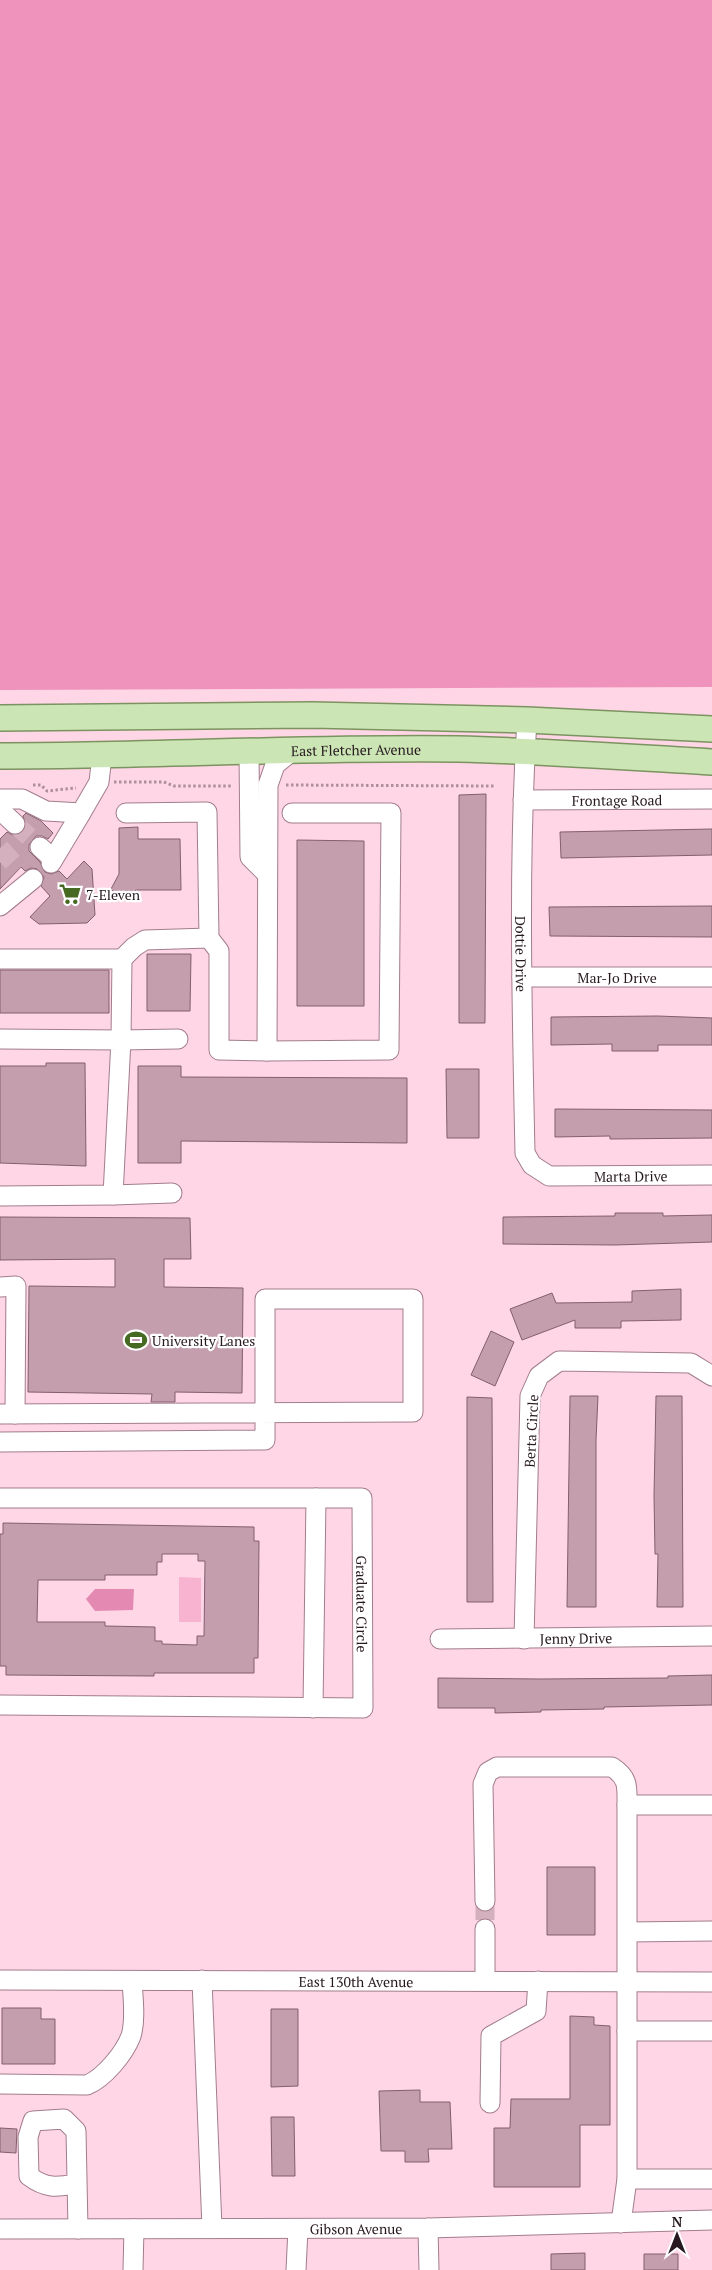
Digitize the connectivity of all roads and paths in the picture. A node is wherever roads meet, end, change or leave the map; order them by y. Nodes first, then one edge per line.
1 (0, 718) edge
2 (527, 720) junction
3 (712, 729) edge
4 (292, 751) junction
5 (249, 752) junction
6 (525, 752) junction
7 (0, 756) edge
8 (102, 756) junction
9 (712, 762) edge
10 (99, 782) junction
11 (26, 784) dead end
12 (268, 785) junction
13 (250, 786) junction
14 (494, 786) dead end
15 (0, 799) edge
16 (712, 799) edge
17 (523, 800) junction
18 (0, 810) edge
19 (81, 813) junction
20 (126, 813) dead end
21 (292, 813) dead end
22 (15, 824) tunnel mouth
23 (48, 856) dead end
24 (266, 873) junction
25 (28, 876) dead end
26 (0, 906) edge
27 (209, 938) junction
28 (0, 959) edge
29 (122, 959) junction
30 (522, 976) junction
31 (712, 977) edge
32 (0, 1039) edge
33 (178, 1039) dead end
34 (122, 1040) junction
35 (267, 1051) junction
36 (712, 1175) edge
37 (549, 1176) joint
38 (172, 1193) dead end
39 (113, 1195) junction
40 (0, 1196) edge
41 (0, 1286) edge
42 (712, 1376) edge
43 (264, 1413) junction
44 (8, 1414) edge
45 (0, 1442) edge
46 (0, 1498) edge
47 (316, 1498) junction
48 (712, 1636) edge
49 (440, 1640) dead end
50 (524, 1640) junction
51 (0, 1705) edge
52 (313, 1708) junction
53 (627, 1805) junction
54 (712, 1805) edge
55 (485, 1901) tunnel mouth
56 (485, 1929) tunnel mouth
57 (712, 1931) edge
58 (628, 1932) junction
59 (0, 1980) edge
60 (202, 1980) junction
61 (132, 1981) junction
62 (486, 1981) junction
63 (538, 1981) junction
64 (628, 1981) junction
65 (712, 1982) edge
66 (627, 2031) junction
67 (712, 2031) edge
68 (0, 2084) edge
69 (490, 2103) dead end
70 (627, 2178) junction
71 (712, 2179) edge
72 (77, 2184) dead end
73 (712, 2220) edge
74 (621, 2223) junction
75 (212, 2228) junction
76 (428, 2228) junction
77 (0, 2229) edge
78 (78, 2229) junction
79 (134, 2229) junction
80 (298, 2229) junction
81 (133, 2270) edge
82 (296, 2270) edge
83 (428, 2270) edge

1 - 2 main road
2 - 3 main road
2 - 6 street, Dottie Drive
4 - 5 main road, East Fletcher Avenue
4 - 6 main road, East Fletcher Avenue
4 - 12 street
5 - 8 main road, East Fletcher Avenue
5 - 13 street
6 - 9 main road, East Fletcher Avenue
6 - 17 street, Dottie Drive
7 - 8 main road, East Fletcher Avenue
8 - 10 street
10 - 11 path
10 - 13 path
10 - 19 street
12 - 14 path
12 - 24 street
13 - 24 street
15 - 19 street
16 - 17 street, Frontage Road
17 - 30 street, Dottie Drive
18 - 22 street
19 - 23 street
20 - 27 street
21 - 35 street
24 - 35 street
25 - 26 street
27 - 29 street
27 - 35 street
28 - 29 street
29 - 34 street
30 - 31 street, Mar-Jo Drive
30 - 37 street, Dottie Drive
32 - 34 street
33 - 34 street
34 - 39 street
36 - 37 street, Marta Drive
38 - 39 street
39 - 40 street
41 - 44 street
42 - 50 street, Berta Circle
43 - 43 street
43 - 44 street
43 - 45 street
46 - 47 street, Graduate Circle
47 - 52 street
47 - 52 street, Graduate Circle
48 - 50 street, Jenny Drive
49 - 50 street, Jenny Drive
51 - 52 street, Graduate Circle
53 - 54 street
53 - 55 street
53 - 58 street
56 - 62 street
57 - 58 street
58 - 64 street
59 - 61 street, East 130th Avenue
60 - 61 street, East 130th Avenue
60 - 62 street, East 130th Avenue
60 - 75 street
61 - 68 street
62 - 63 street, East 130th Avenue
63 - 64 street, East 130th Avenue
63 - 69 street
64 - 65 street, East 130th Avenue
64 - 66 street
66 - 67 street
66 - 70 street
70 - 71 street
70 - 74 street
72 - 78 street
73 - 74 street, Gibson Avenue
74 - 76 street, Gibson Avenue
75 - 79 street, Gibson Avenue
75 - 80 street, Gibson Avenue
76 - 80 street, Gibson Avenue
76 - 83 street
77 - 78 street, Gibson Avenue
78 - 79 street, Gibson Avenue
79 - 81 street
80 - 82 street

